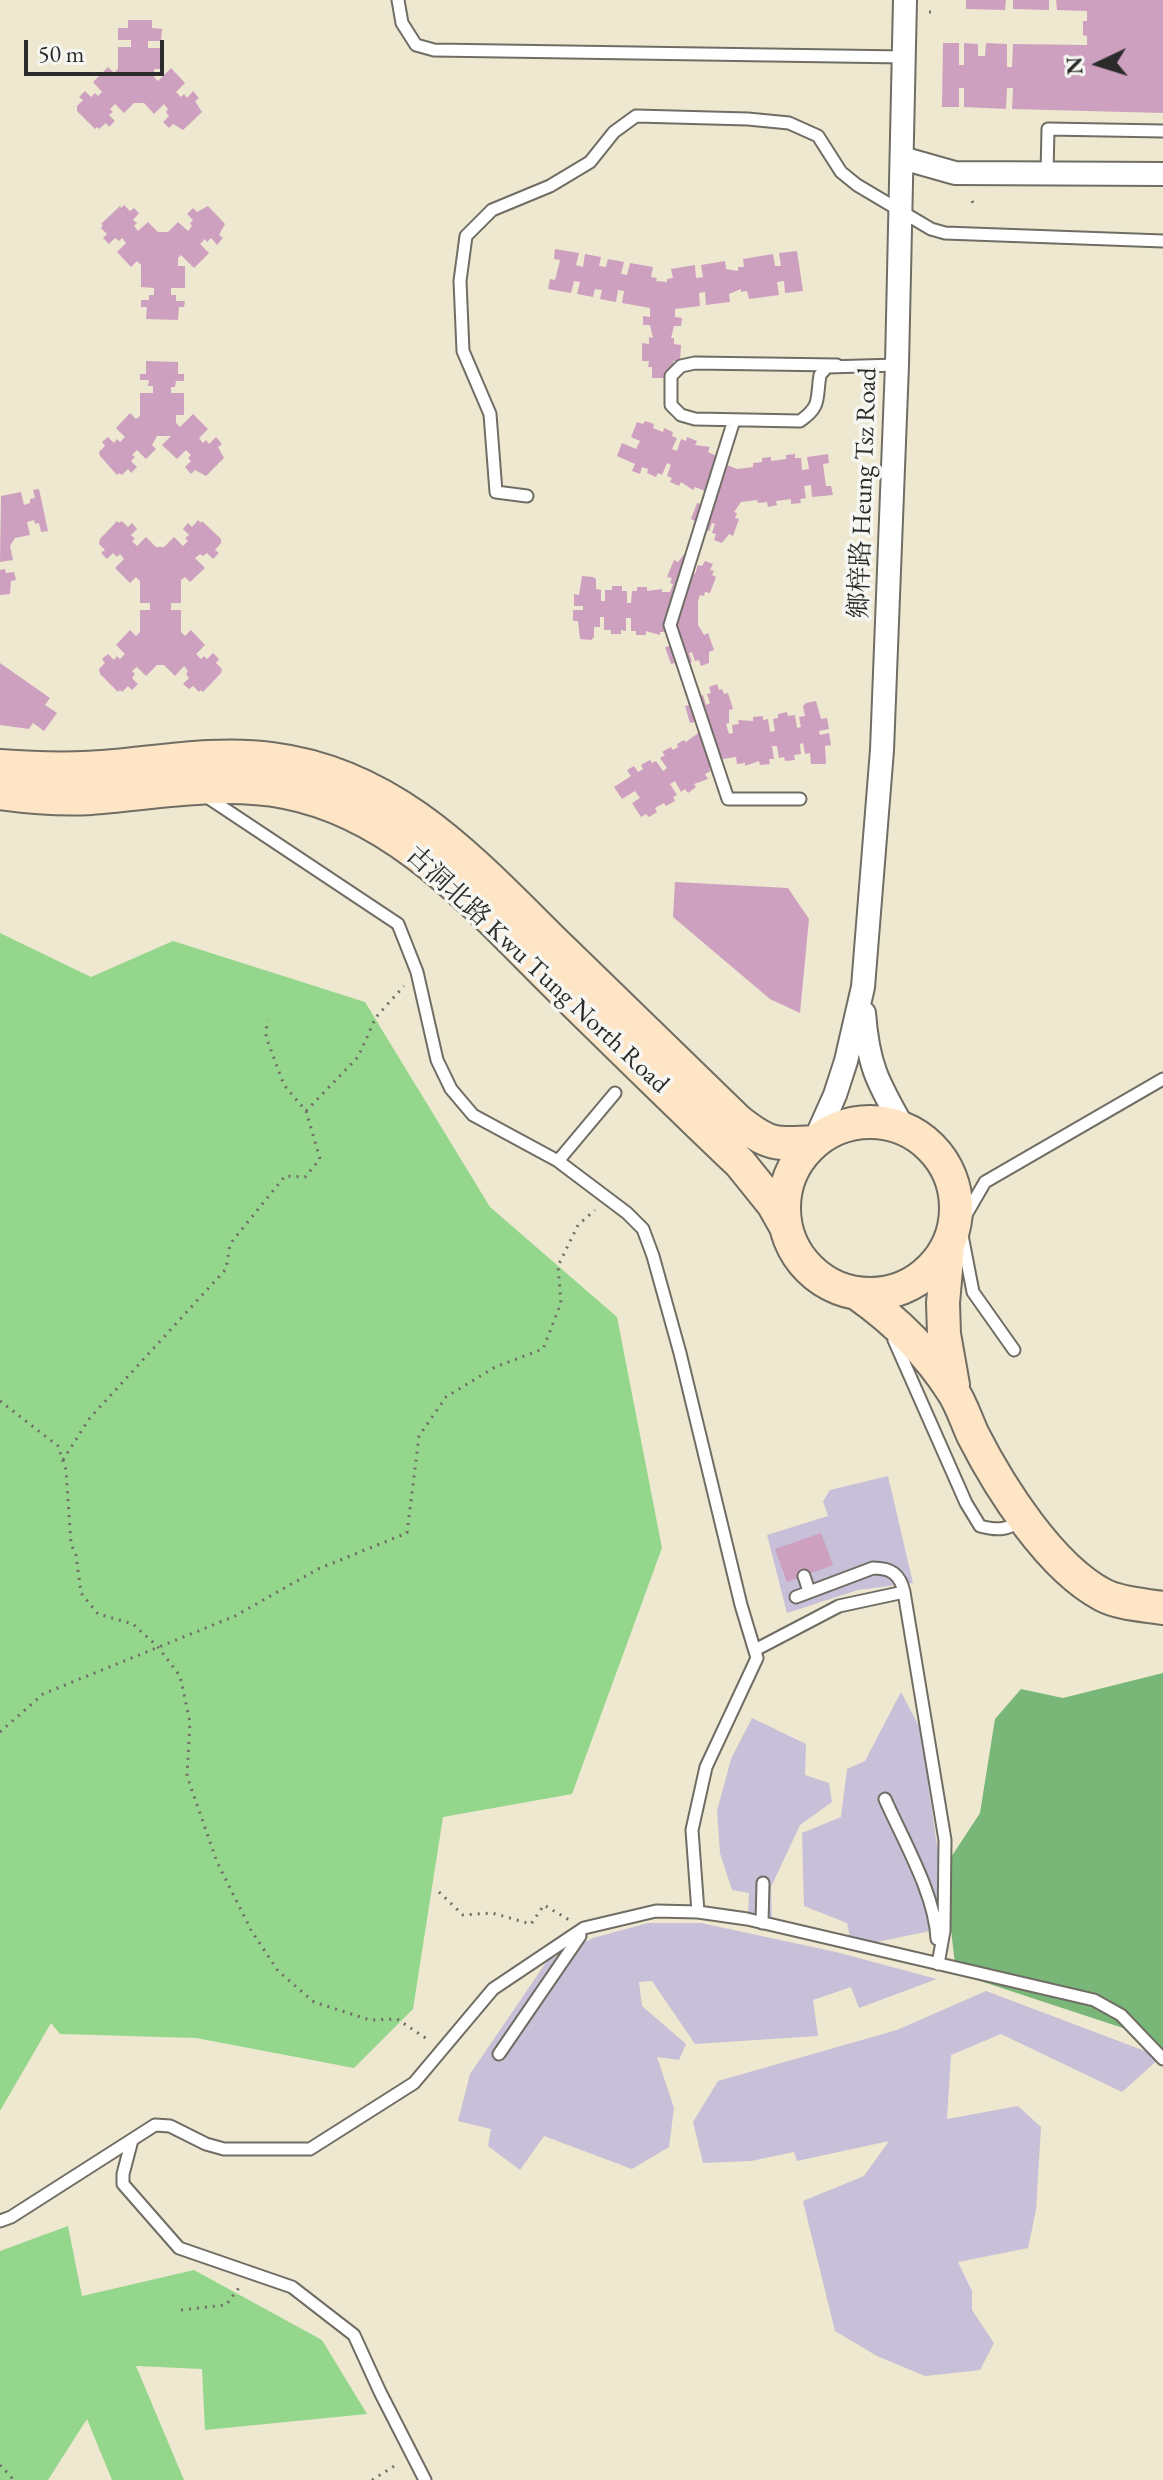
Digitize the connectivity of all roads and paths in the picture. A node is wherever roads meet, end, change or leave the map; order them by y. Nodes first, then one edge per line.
1 (398, 0) edge
2 (905, 0) edge
3 (904, 57) junction
4 (1163, 131) edge
5 (902, 158) junction
6 (1047, 174) junction
7 (1163, 174) edge
8 (972, 201) dead end
9 (976, 208) dead end
10 (1163, 241) edge
11 (837, 365) junction
12 (897, 365) junction
13 (734, 420) junction
14 (527, 496) dead end
15 (0, 766) edge
16 (0, 795) edge
17 (800, 799) dead end
18 (417, 972) junction
19 (863, 987) junction
20 (267, 1020) dead end
21 (1163, 1079) edge
22 (615, 1093) dead end
23 (306, 1111) junction
24 (904, 1129) junction
25 (814, 1142) junction
26 (558, 1161) junction
27 (608, 1198) junction
28 (786, 1227) junction
29 (948, 1246) junction
30 (858, 1294) junction
31 (894, 1340) dead end
32 (1014, 1350) dead end
33 (954, 1392) junction
34 (0, 1401) edge
35 (63, 1461) junction
36 (1025, 1517) junction
37 (804, 1576) dead end
38 (809, 1591) junction
39 (904, 1592) junction
40 (796, 1597) dead end
41 (1163, 1608) edge
42 (158, 1647) junction
43 (755, 1650) junction
44 (0, 1732) edge
45 (885, 1799) dead end
46 (763, 1883) dead end
47 (439, 1892) dead end
48 (698, 1912) junction
49 (762, 1923) junction
50 (584, 1928) junction
51 (938, 1964) junction
52 (441, 2049) junction
53 (499, 2054) dead end
54 (1163, 2059) edge
55 (132, 2140) junction
56 (0, 2221) edge
57 (251, 2272) junction
58 (181, 2310) dead end
59 (412, 2455) junction
60 (0, 2465) edge
61 (14, 2480) edge
62 (372, 2480) edge
63 (425, 2480) edge

1 - 3 lane
2 - 3 street, 鄉梓路 Heung Tsz Road
3 - 5 street, 鄉梓路 Heung Tsz Road
4 - 6 lane
5 - 6 street
5 - 12 street, 鄉梓路 Heung Tsz Road
6 - 7 street
8 - 9 path
10 - 14 lane
11 - 12 lane
11 - 13 lane
11 - 13 lane
12 - 19 street, 鄉梓路 Heung Tsz Road
13 - 17 lane
15 - 25 main road, 古洞北路 Kwu Tung North Road
16 - 18 lane
16 - 28 main road, 古洞北路 Kwu Tung North Road
18 - 23 path
18 - 26 lane
19 - 24 street, 鄉梓路 Heung Tsz Road
19 - 25 street, 鄉梓路 Heung Tsz Road
20 - 23 path
21 - 32 lane
22 - 26 lane
23 - 35 path
24 - 25 main road, 古洞北路 Kwu Tung North Road
24 - 29 main road, 古洞北路 Kwu Tung North Road
25 - 28 main road, 古洞北路 Kwu Tung North Road
26 - 27 lane
27 - 42 path
27 - 43 lane
28 - 30 main road, 古洞北路 Kwu Tung North Road
29 - 30 main road, 古洞北路 Kwu Tung North Road
29 - 33 main road, 古洞北路 Kwu Tung North Road
30 - 33 main road, 古洞北路 Kwu Tung North Road
31 - 36 lane
33 - 36 main road, 古洞北路 Kwu Tung North Road
34 - 35 path
35 - 42 path
36 - 41 main road, 古洞北路 Kwu Tung North Road
37 - 38 lane
38 - 39 lane
38 - 40 lane
39 - 43 lane
39 - 51 lane
42 - 44 path
42 - 52 path
43 - 48 lane
45 - 51 lane
46 - 49 lane
47 - 50 path
48 - 49 lane
48 - 50 lane
49 - 51 lane
50 - 52 lane
50 - 53 lane
51 - 54 lane
52 - 55 lane
55 - 56 lane
55 - 57 lane
57 - 58 path
57 - 59 lane
59 - 62 path
59 - 63 lane
60 - 61 path

